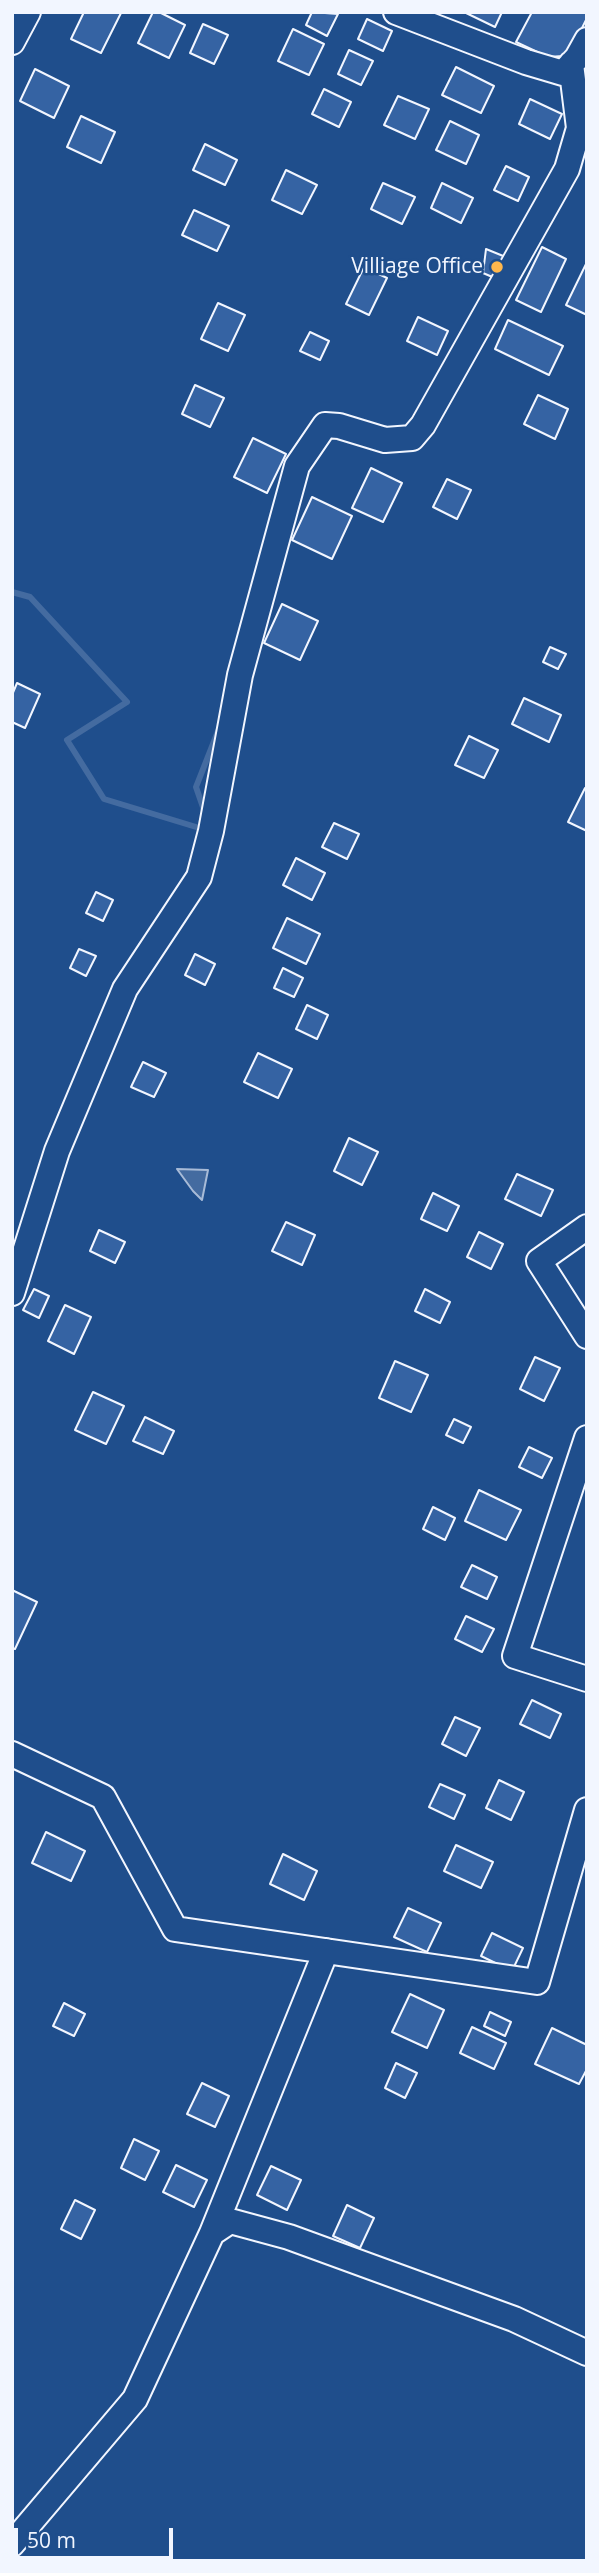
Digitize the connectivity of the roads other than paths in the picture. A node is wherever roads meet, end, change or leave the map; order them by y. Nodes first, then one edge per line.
1 (28, 12) edge
2 (396, 12) edge
3 (587, 40) edge
4 (12, 42) edge
5 (571, 64) junction
6 (587, 1227) edge
7 (19, 1243) edge
8 (12, 1293) edge
9 (587, 1336) edge
10 (587, 1438) edge
11 (587, 1679) edge
12 (12, 1754) edge
13 (587, 1810) edge
14 (326, 1951) junction
15 (212, 2233) junction
16 (587, 2353) edge
17 (12, 2544) edge

1 - 4 street
2 - 5 street
3 - 5 street
5 - 7 street
6 - 9 street
7 - 8 street
10 - 11 street
12 - 14 street
13 - 14 street
14 - 15 street
15 - 16 street
15 - 17 street

